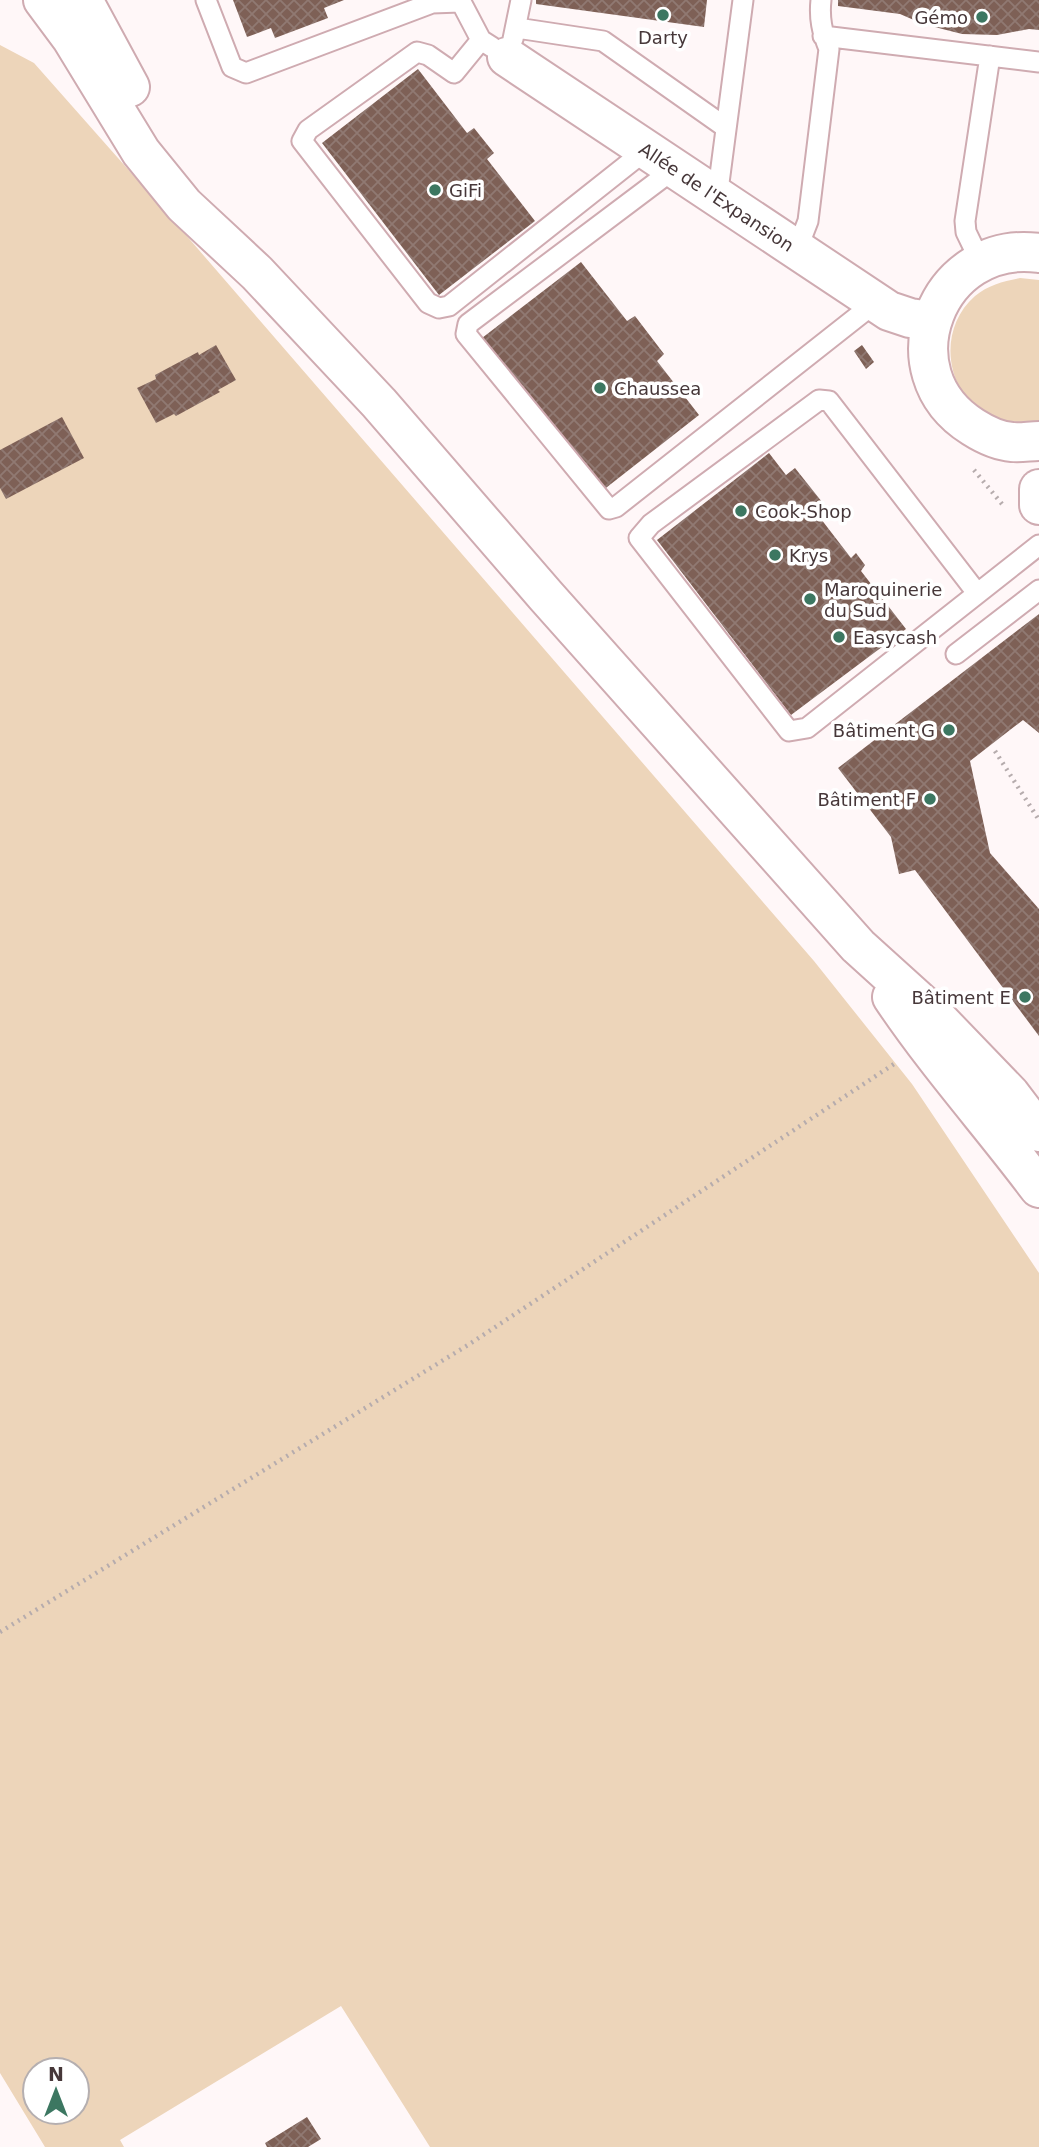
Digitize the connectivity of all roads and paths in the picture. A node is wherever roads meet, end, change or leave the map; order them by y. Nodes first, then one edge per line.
1 (43, 0) edge
2 (83, 0) edge
3 (206, 0) edge
4 (521, 0) edge
5 (743, 0) edge
6 (821, 0) edge
7 (460, 1) edge
8 (823, 36) junction
9 (502, 42) junction
10 (990, 56) junction
11 (1039, 62) edge
12 (725, 127) junction
13 (660, 160) junction
14 (717, 198) junction
15 (796, 252) junction
16 (1039, 253) edge
17 (980, 261) junction
18 (257, 273) junction
19 (876, 302) junction
20 (931, 321) junction
21 (962, 420) junction
22 (1039, 440) edge
23 (1039, 489) edge
24 (1023, 507) edge
25 (1039, 545) edge
26 (1039, 590) edge
27 (977, 593) junction
28 (956, 654) dead end
29 (996, 751) dead end
30 (1039, 820) edge
31 (858, 946) junction
32 (923, 1044) junction
33 (993, 1127) junction
34 (1039, 1132) edge
35 (1039, 1164) edge
36 (1039, 1188) edge
37 (0, 1632) edge

1 - 18 street
2 - 18 street
3 - 7 lane
4 - 9 lane
5 - 12 lane
6 - 8 lane
7 - 9 lane
8 - 10 lane
8 - 15 lane
9 - 12 lane
9 - 13 street, Allée de l'Expansion
9 - 13 lane
10 - 11 lane
10 - 17 lane
12 - 14 lane
13 - 14 street, Allée de l'Expansion
13 - 19 lane
14 - 15 street, Allée de l'Expansion
15 - 19 street, Allée de l'Expansion
16 - 17 street
17 - 20 street
18 - 31 street
19 - 20 street, Allée de l'Expansion
20 - 21 street
21 - 22 street
21 - 24 path
23 - 24 street
25 - 27 lane
26 - 28 lane
27 - 27 lane
29 - 30 path
31 - 32 street
31 - 34 street
32 - 33 street
32 - 37 path
33 - 35 street
33 - 36 street

